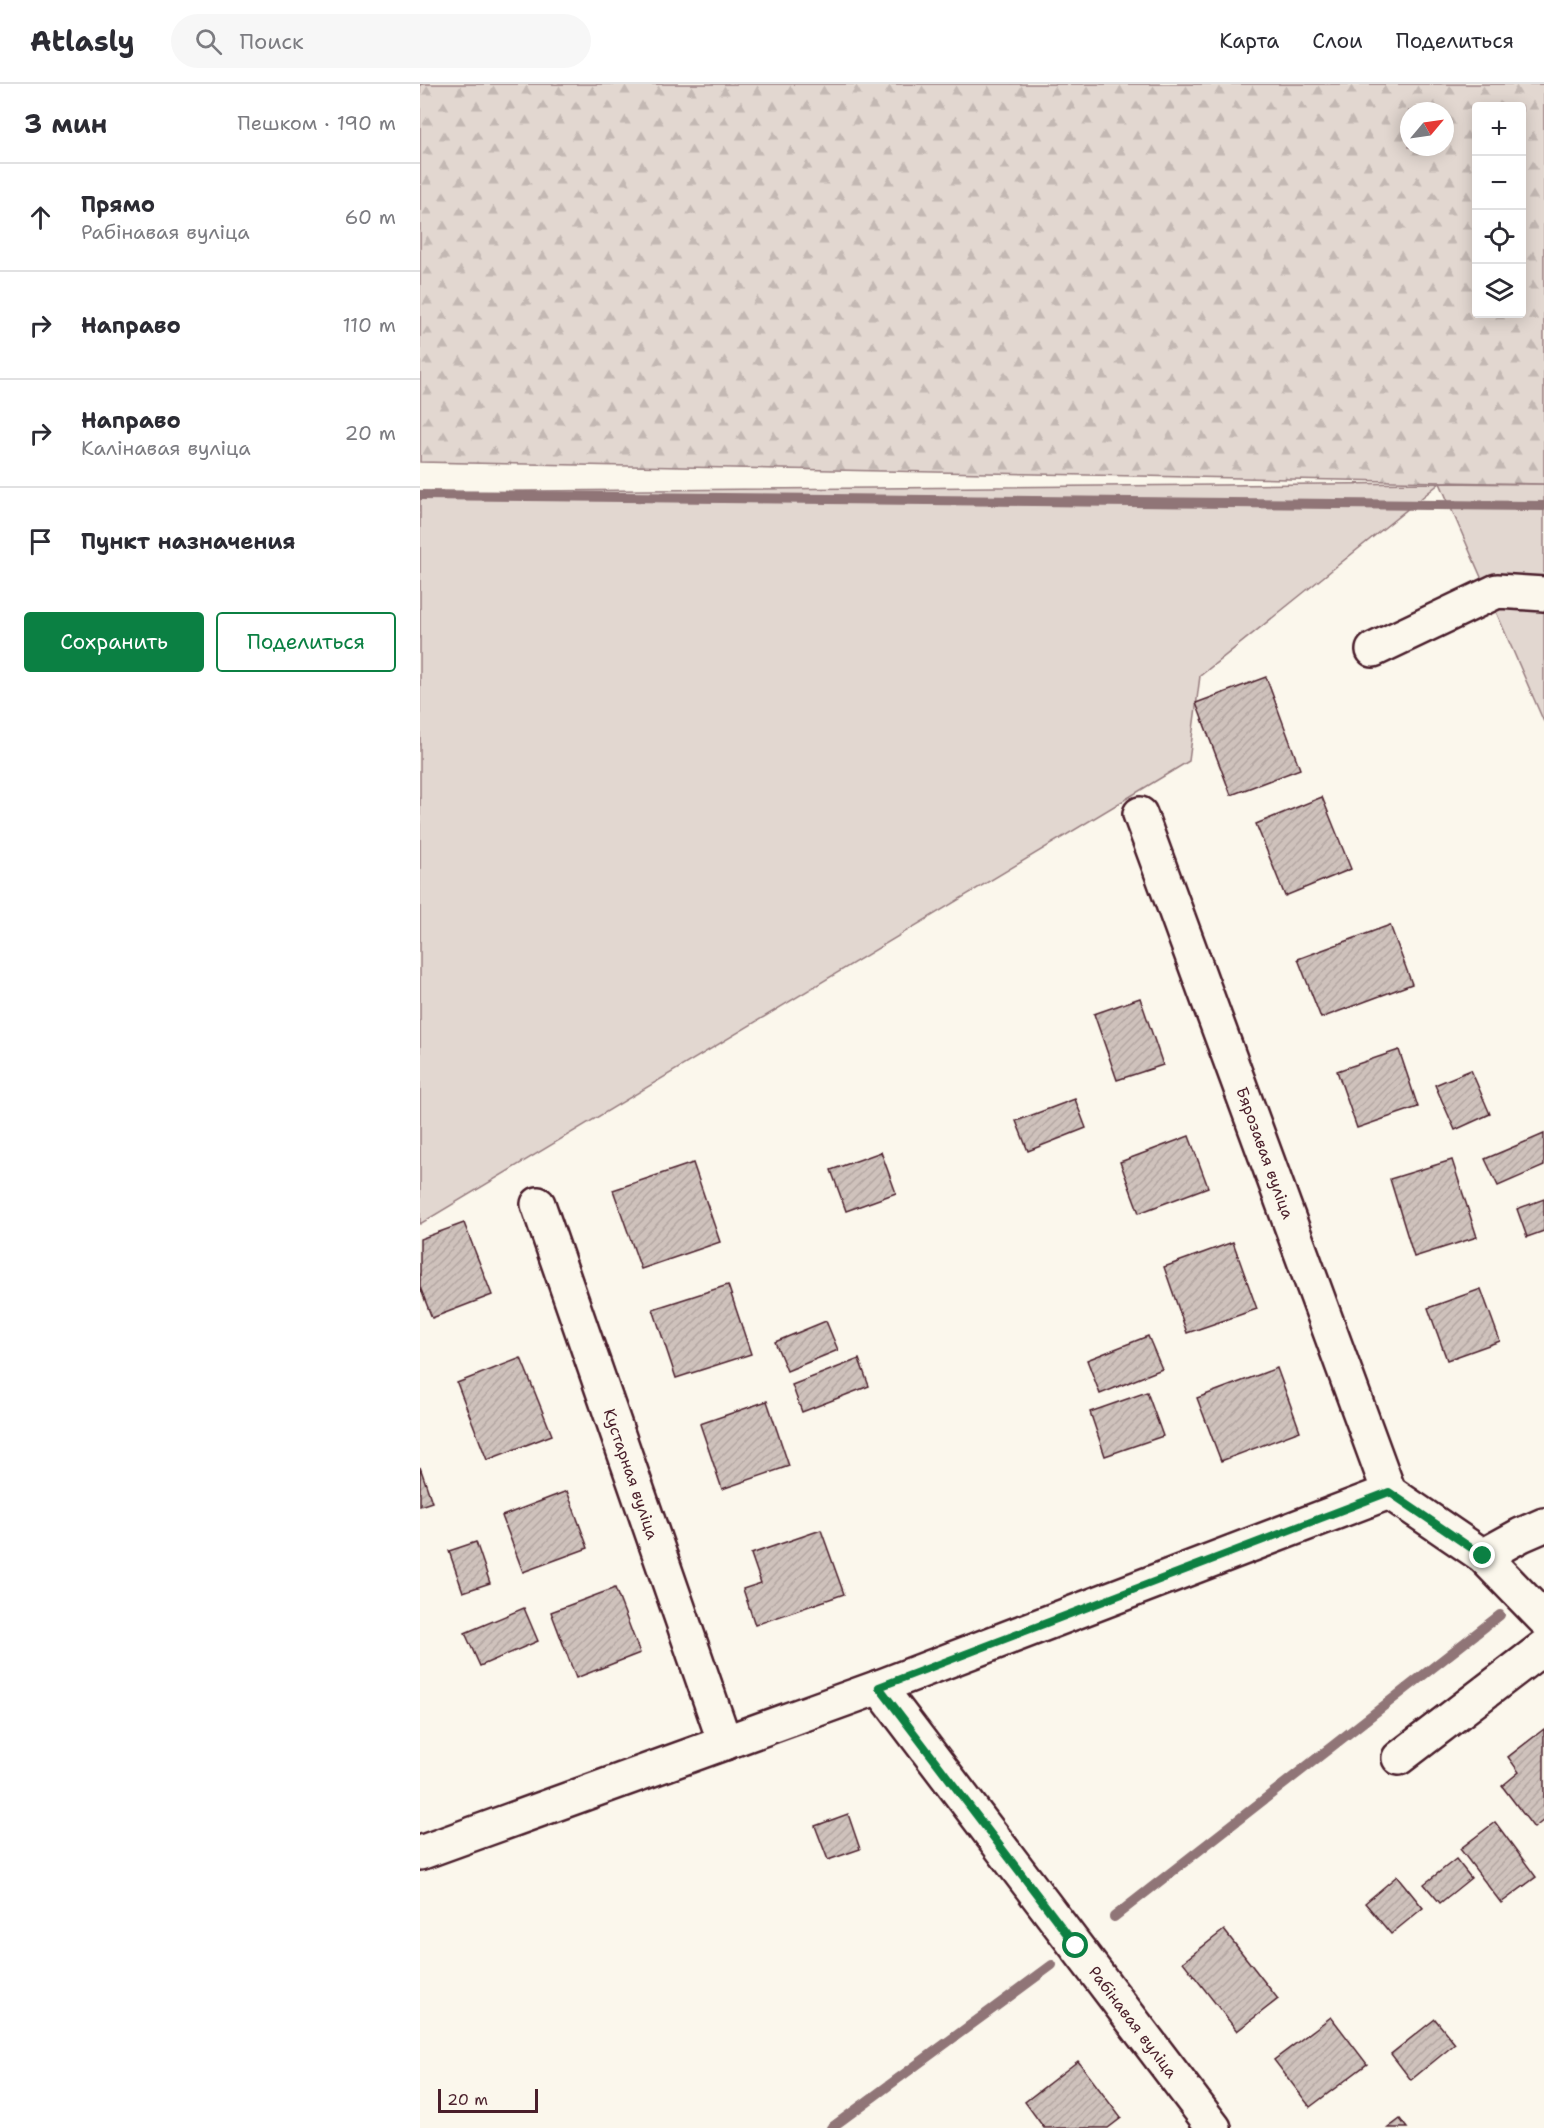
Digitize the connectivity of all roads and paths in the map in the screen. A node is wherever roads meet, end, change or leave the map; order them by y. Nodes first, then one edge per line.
1 (1544, 594) edge
2 (1374, 651) dead end
3 (1140, 814) dead end
4 (538, 1204) dead end
5 (1389, 1492) junction
6 (1544, 1526) edge
7 (1483, 1556) junction
8 (1544, 1619) edge
9 (1544, 1647) edge
10 (879, 1687) junction
11 (725, 1743) junction
12 (1399, 1758) dead end
13 (420, 1853) edge
14 (1214, 2128) edge

1 - 2 street
3 - 5 street, Бярозавая вуліца
4 - 11 street, Кустарная вуліца
5 - 7 street
5 - 10 street
6 - 7 street
7 - 8 street
9 - 12 street
10 - 11 street
10 - 14 street, Рабінавая вуліца
11 - 13 street

